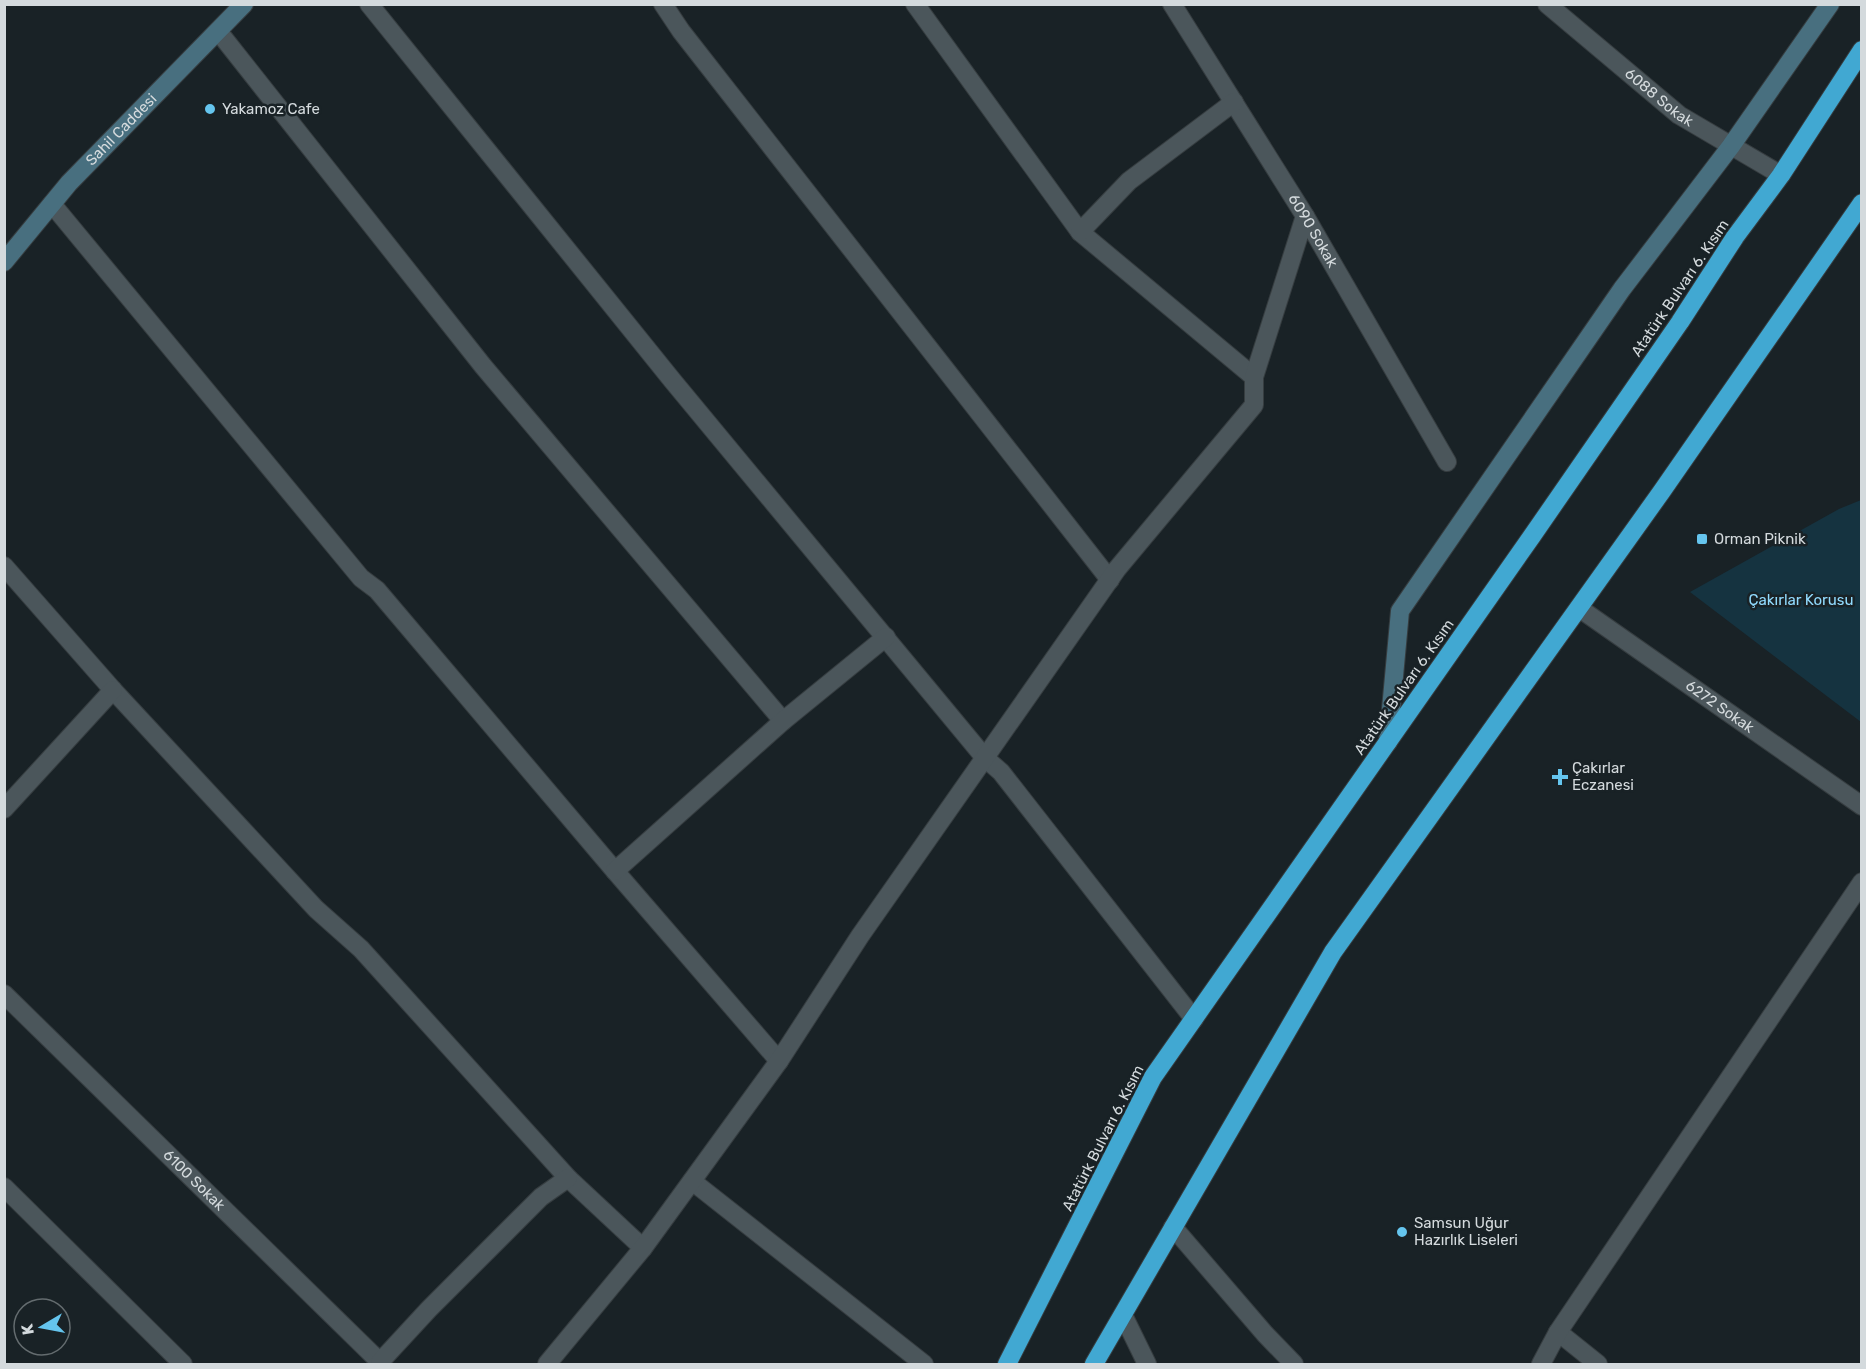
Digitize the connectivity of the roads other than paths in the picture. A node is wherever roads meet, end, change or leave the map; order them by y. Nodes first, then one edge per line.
1 (244, 4) edge
2 (369, 4) edge
3 (663, 4) edge
4 (915, 4) edge
5 (1172, 4) edge
6 (1547, 4) edge
7 (1830, 4) edge
8 (218, 31) junction
9 (1862, 50) edge
10 (1234, 102) junction
11 (1731, 146) junction
12 (1781, 175) junction
13 (1862, 203) edge
14 (51, 204) junction
15 (1305, 216) junction
16 (1080, 232) junction
17 (4, 262) edge
18 (1254, 378) junction
19 (1447, 462) dead end
20 (4, 566) edge
21 (1110, 580) junction
22 (1579, 608) junction
23 (886, 637) junction
24 (113, 690) junction
25 (783, 721) junction
26 (1388, 742) junction
27 (985, 758) junction
28 (1862, 806) edge
29 (4, 809) edge
30 (615, 871) junction
31 (1862, 882) edge
32 (4, 994) edge
33 (1194, 1019) junction
34 (779, 1061) junction
35 (568, 1178) junction
36 (692, 1181) junction
37 (4, 1187) edge
38 (1173, 1227) junction
39 (643, 1248) junction
40 (1123, 1315) junction
41 (1557, 1332) junction
42 (381, 1363) edge
43 (183, 1365) edge
44 (547, 1365) edge
45 (924, 1365) edge
46 (1007, 1365) edge
47 (1094, 1365) edge
48 (1147, 1365) edge
49 (1294, 1365) edge
50 (1541, 1365) edge
51 (1598, 1365) edge

1 - 8 street, Sahil Caddesi
2 - 23 street
3 - 21 street
4 - 16 street
5 - 10 street, 6090 Sokak
6 - 11 street, 6088 Sokak
7 - 11 street
8 - 14 street, Sahil Caddesi
8 - 25 street
9 - 12 highway, Atatürk Bulvarı 6. Kısım
10 - 15 street, 6090 Sokak
10 - 16 street
11 - 12 street, 6088 Sokak
11 - 26 street
12 - 26 highway, Atatürk Bulvarı 6. Kısım
13 - 22 highway
14 - 17 street, Sahil Caddesi
14 - 30 street
15 - 18 street
15 - 19 street, 6090 Sokak
16 - 18 street
18 - 21 street
20 - 24 street
21 - 27 street
22 - 28 street, 6272 Sokak
22 - 38 highway
23 - 25 street
23 - 27 street
24 - 29 street
24 - 35 street
25 - 30 street
26 - 33 highway, Atatürk Bulvarı 6. Kısım
27 - 33 street
27 - 34 street
30 - 34 street
31 - 41 street
32 - 42 street, 6100 Sokak
33 - 46 highway, Atatürk Bulvarı 6. Kısım
34 - 36 street
35 - 39 street
35 - 42 street
36 - 39 street
36 - 45 street
37 - 43 street
38 - 40 highway
38 - 49 street
39 - 44 street
40 - 47 highway
40 - 48 street
41 - 50 street
41 - 51 street

